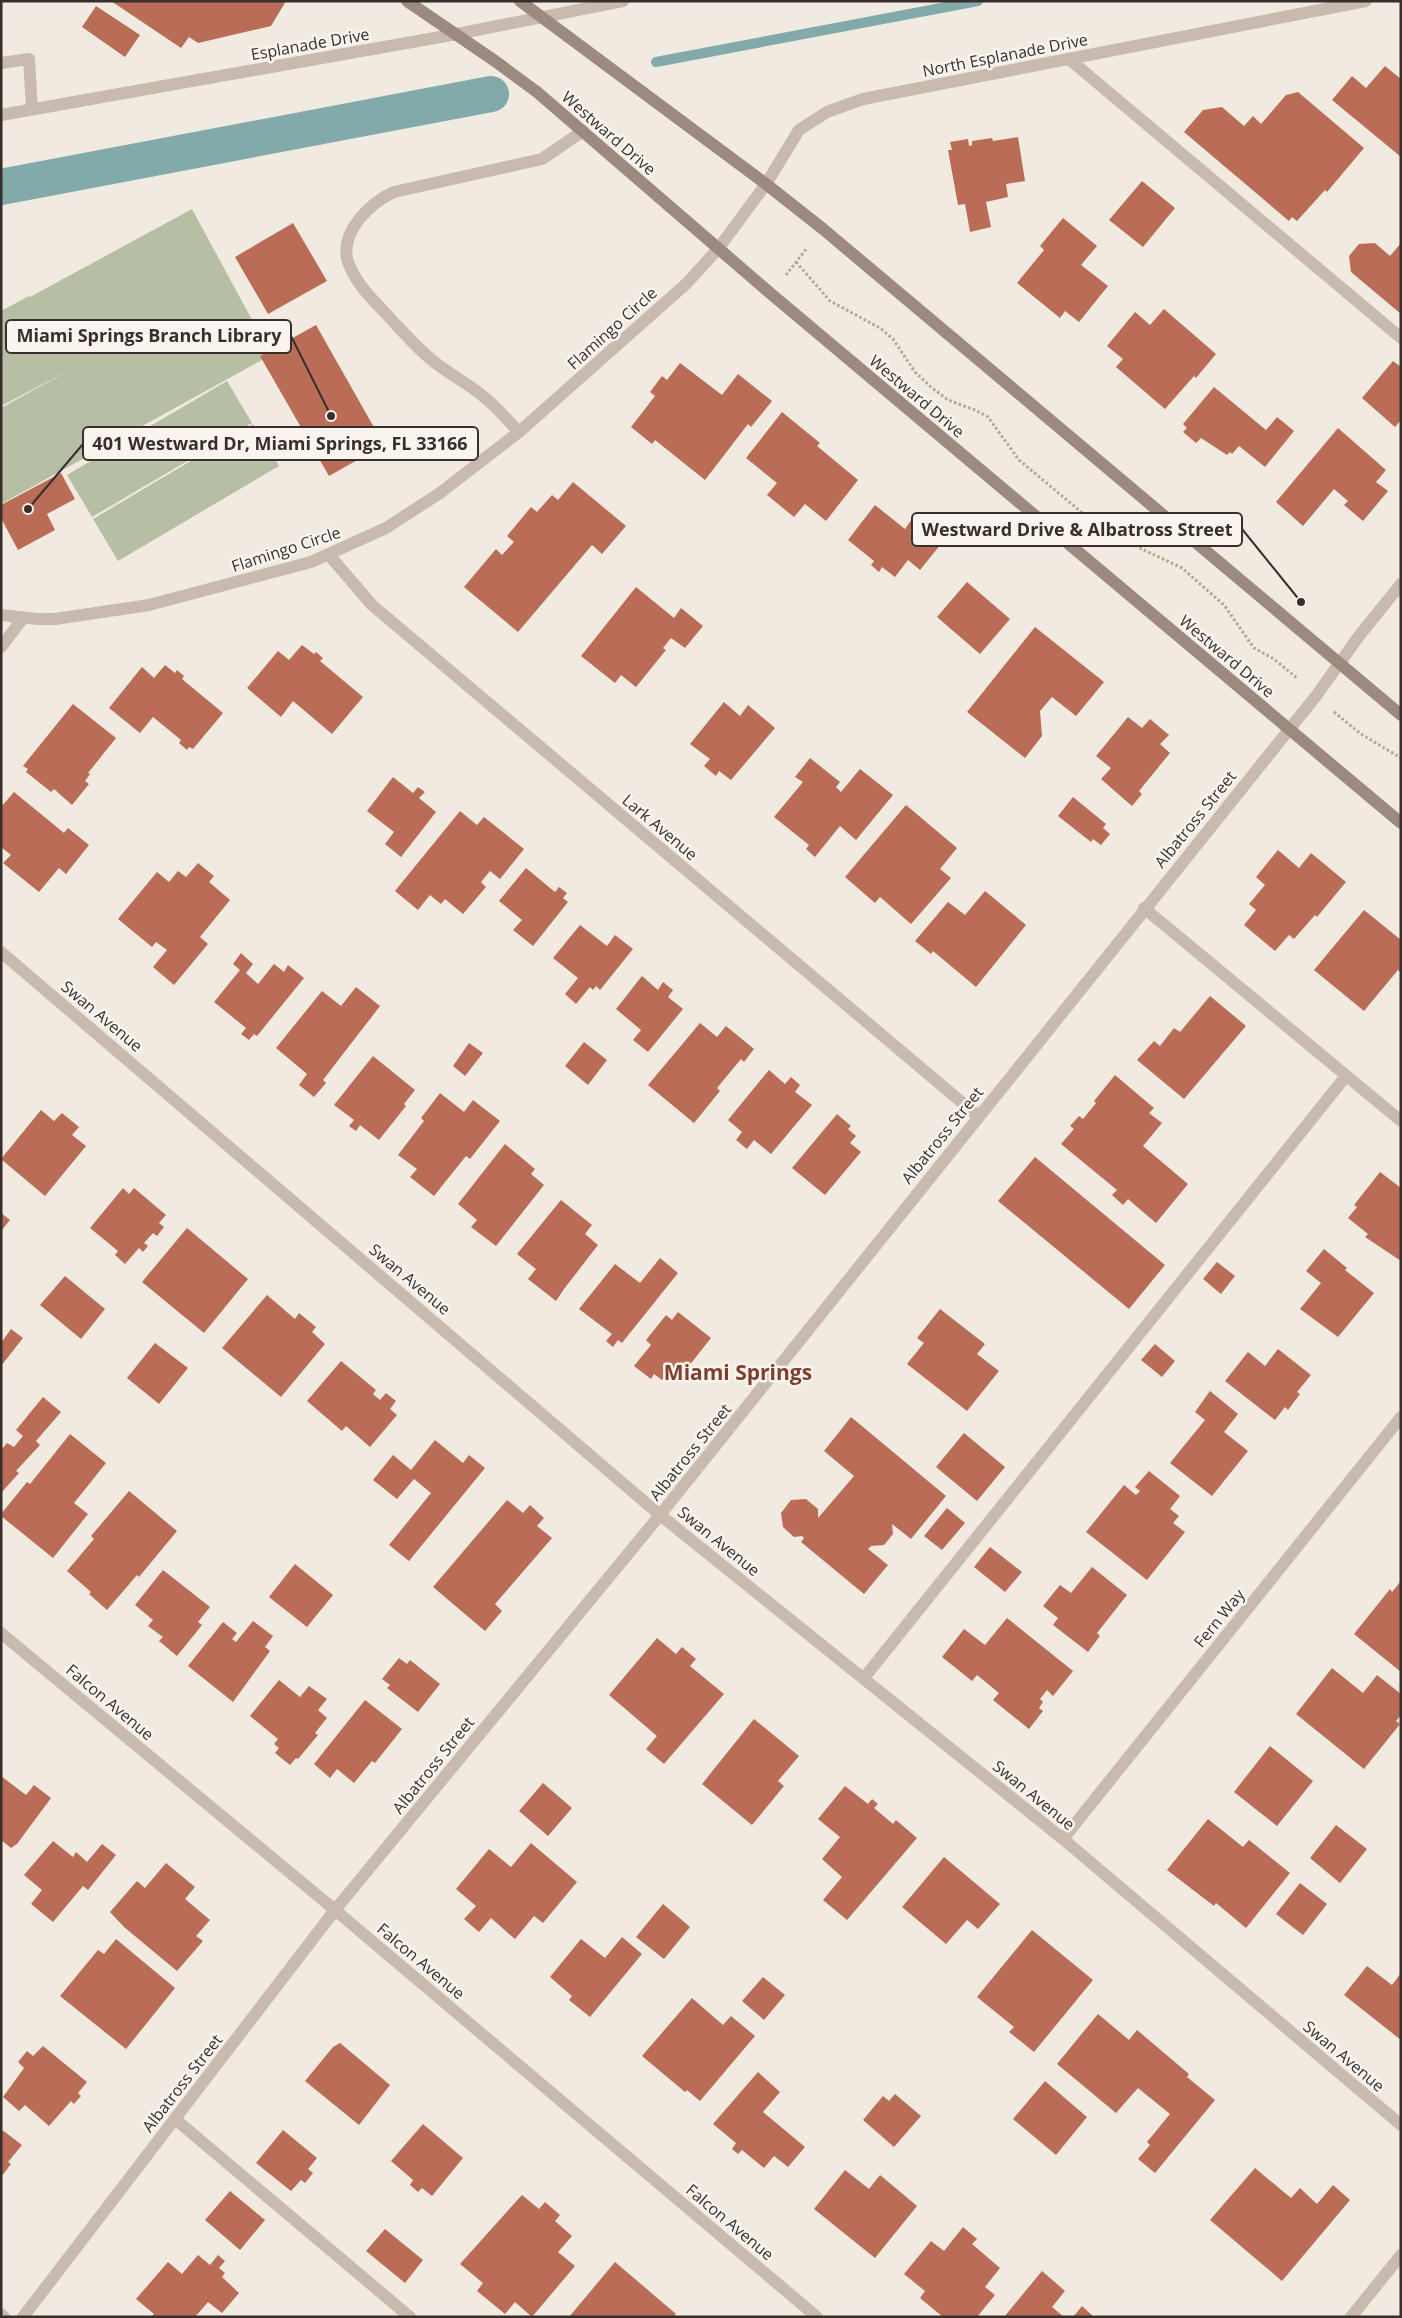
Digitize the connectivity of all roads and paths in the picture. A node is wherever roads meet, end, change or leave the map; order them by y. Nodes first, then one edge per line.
1 (408, 1) edge
2 (520, 1) edge
3 (623, 1) edge
4 (1366, 1) edge
5 (542, 17) junction
6 (458, 34) junction
7 (1070, 59) junction
8 (1, 63) edge
9 (32, 109) junction
10 (1, 115) edge
11 (583, 131) junction
12 (766, 184) junction
13 (808, 247) dead end
14 (718, 249) junction
15 (796, 262) junction
16 (781, 281) dead end
17 (1401, 338) edge
18 (519, 432) junction
19 (329, 555) junction
20 (1401, 584) edge
21 (1, 615) edge
22 (23, 618) junction
23 (1, 647) edge
24 (1339, 664) junction
25 (1302, 684) dead end
26 (1330, 708) dead end
27 (1401, 715) edge
28 (1289, 730) junction
29 (1401, 758) edge
30 (1401, 823) edge
31 (1144, 908) junction
32 (1, 952) edge
33 (1346, 1076) junction
34 (978, 1116) junction
35 (1401, 1121) edge
36 (1401, 1417) edge
37 (660, 1514) junction
38 (1, 1633) edge
39 (864, 1678) junction
40 (1063, 1839) junction
41 (335, 1910) junction
42 (174, 2119) junction
43 (1401, 2126) edge
44 (1401, 2255) edge
45 (23, 2317) edge
46 (410, 2317) edge
47 (817, 2317) edge
48 (1351, 2317) edge

1 - 6 street, Westward Drive
2 - 5 street
3 - 5 street, Esplanade Drive
4 - 7 street, North Esplanade Drive
5 - 6 street, Esplanade Drive
5 - 12 street
6 - 9 street, Esplanade Drive
6 - 11 street, Westward Drive
7 - 12 street, North Esplanade Drive
7 - 17 street
8 - 9 street
9 - 10 street, Esplanade Drive
11 - 14 street, Westward Drive
11 - 18 street
12 - 14 street, North Esplanade Drive
12 - 24 street
13 - 15 path
14 - 18 street, Flamingo Circle
14 - 28 street, Westward Drive
15 - 16 path
15 - 25 path
18 - 19 street, Flamingo Circle
19 - 22 street, Flamingo Circle
19 - 34 street, Lark Avenue
20 - 24 street, Albatross Street
21 - 22 street, Flamingo Circle
22 - 23 street
24 - 27 street
24 - 28 street, Albatross Street
26 - 29 path
28 - 30 street, Westward Drive
28 - 31 street, Albatross Street
31 - 33 street
31 - 34 street, Albatross Street
32 - 37 street, Swan Avenue
33 - 35 street
33 - 39 street
34 - 37 street, Albatross Street
36 - 40 street, Fern Way
37 - 39 street, Swan Avenue
37 - 41 street, Albatross Street
38 - 41 street, Falcon Avenue
39 - 40 street, Swan Avenue
40 - 43 street, Swan Avenue
41 - 42 street, Albatross Street
41 - 47 street, Falcon Avenue
42 - 45 street, Albatross Street
42 - 46 street
44 - 48 street

